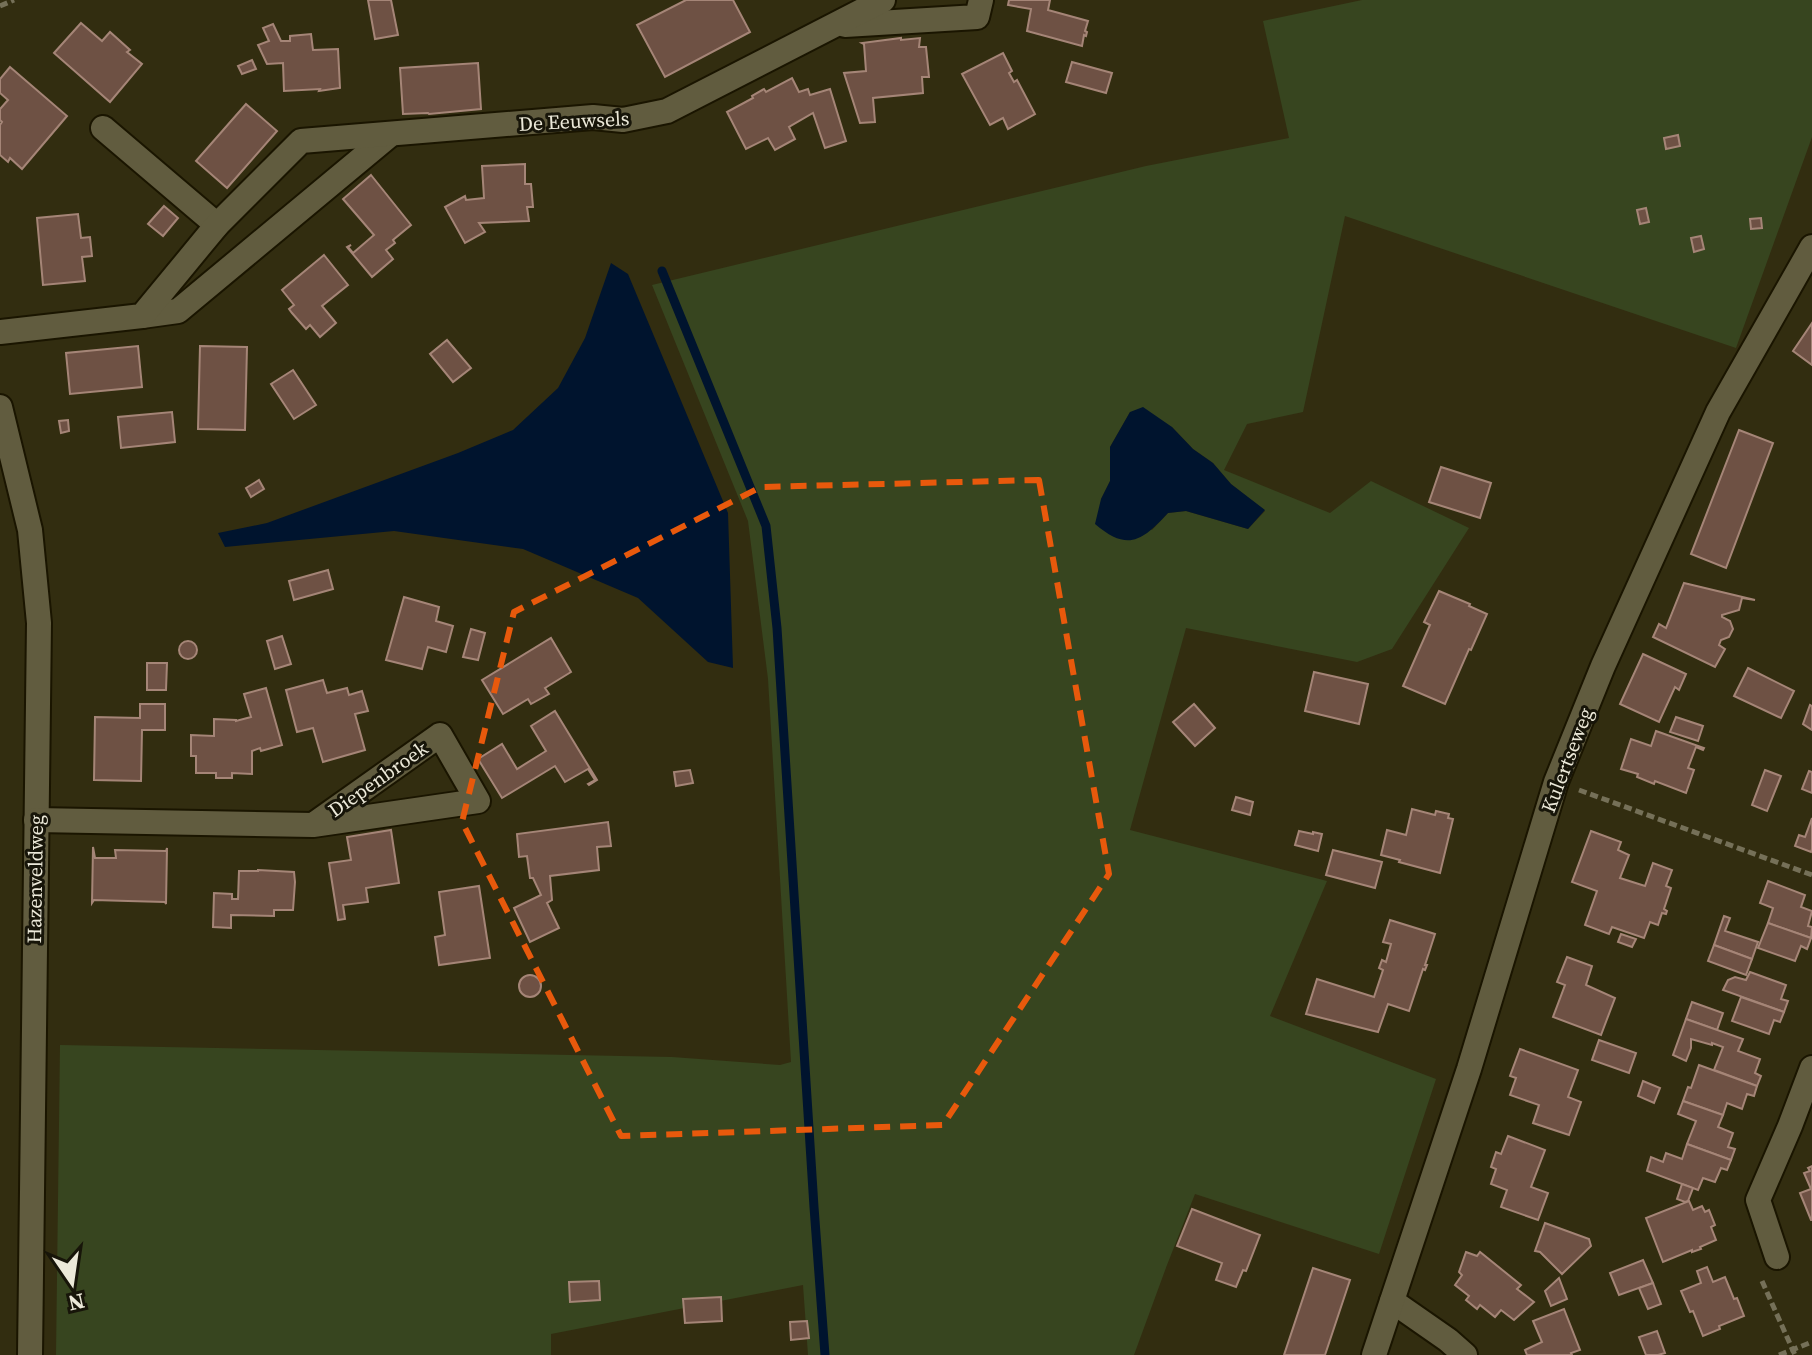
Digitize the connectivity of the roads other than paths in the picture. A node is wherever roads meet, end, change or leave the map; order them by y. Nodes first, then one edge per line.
1 (883, 0) edge
2 (981, 0) edge
3 (832, 26) junction
4 (103, 128) dead end
5 (391, 134) junction
6 (217, 225) junction
7 (1812, 247) edge
8 (142, 316) junction
9 (0, 332) edge
10 (0, 407) edge
11 (36, 820) junction
12 (313, 825) junction
13 (1812, 1068) edge
14 (1801, 1122) edge
15 (1777, 1257) road end
16 (1392, 1301) junction
17 (30, 1355) edge
18 (1374, 1355) edge
19 (1465, 1355) edge

1 - 3 street, De Eeuwsels
2 - 3 street, De Eeuwsels
3 - 5 street, De Eeuwsels
4 - 6 street
5 - 6 street, De Eeuwsels
5 - 8 street
6 - 8 street, De Eeuwsels
7 - 16 street, Kulertseweg
8 - 9 street
10 - 11 street, Hazenveldweg
11 - 12 street, Diepenbroek
11 - 17 street, Hazenveldweg
12 - 12 street, Diepenbroek
13 - 14 street
14 - 15 street
16 - 18 street, Kulertseweg
16 - 19 street

